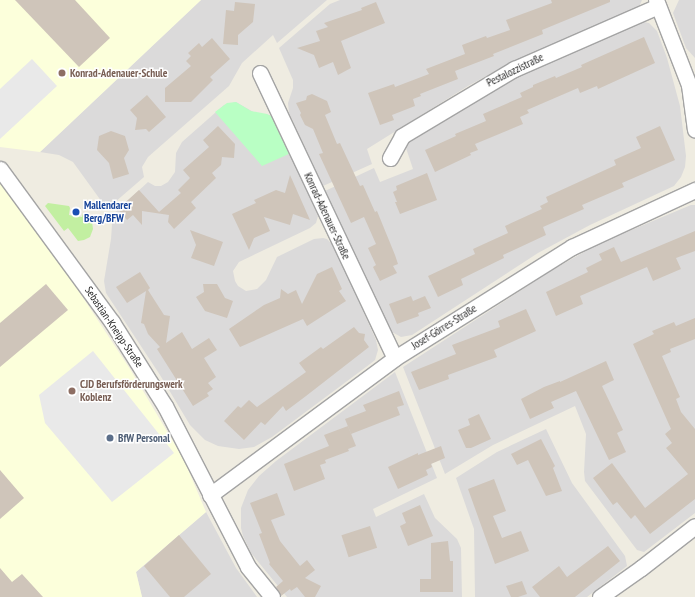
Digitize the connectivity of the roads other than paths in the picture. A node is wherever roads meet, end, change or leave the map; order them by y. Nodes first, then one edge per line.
1 (657, 3) edge
2 (260, 73) dead end
3 (692, 84) edge
4 (695, 130) edge
5 (390, 158) dead end
6 (0, 169) edge
7 (695, 190) edge
8 (395, 358) junction
9 (210, 495) junction
10 (695, 526) edge
11 (272, 597) edge
12 (600, 597) edge

1 - 3 street
1 - 5 street, Pestalozzistraße
2 - 8 street, Konrad-Adenauer-Straße
3 - 4 street
6 - 9 street, Sebastian-Kneipp-Straße
7 - 8 street, Josef-Görres-Straße
8 - 9 street, Josef-Görres-Straße
9 - 11 street, Sebastian-Kneipp-Straße
10 - 12 street

